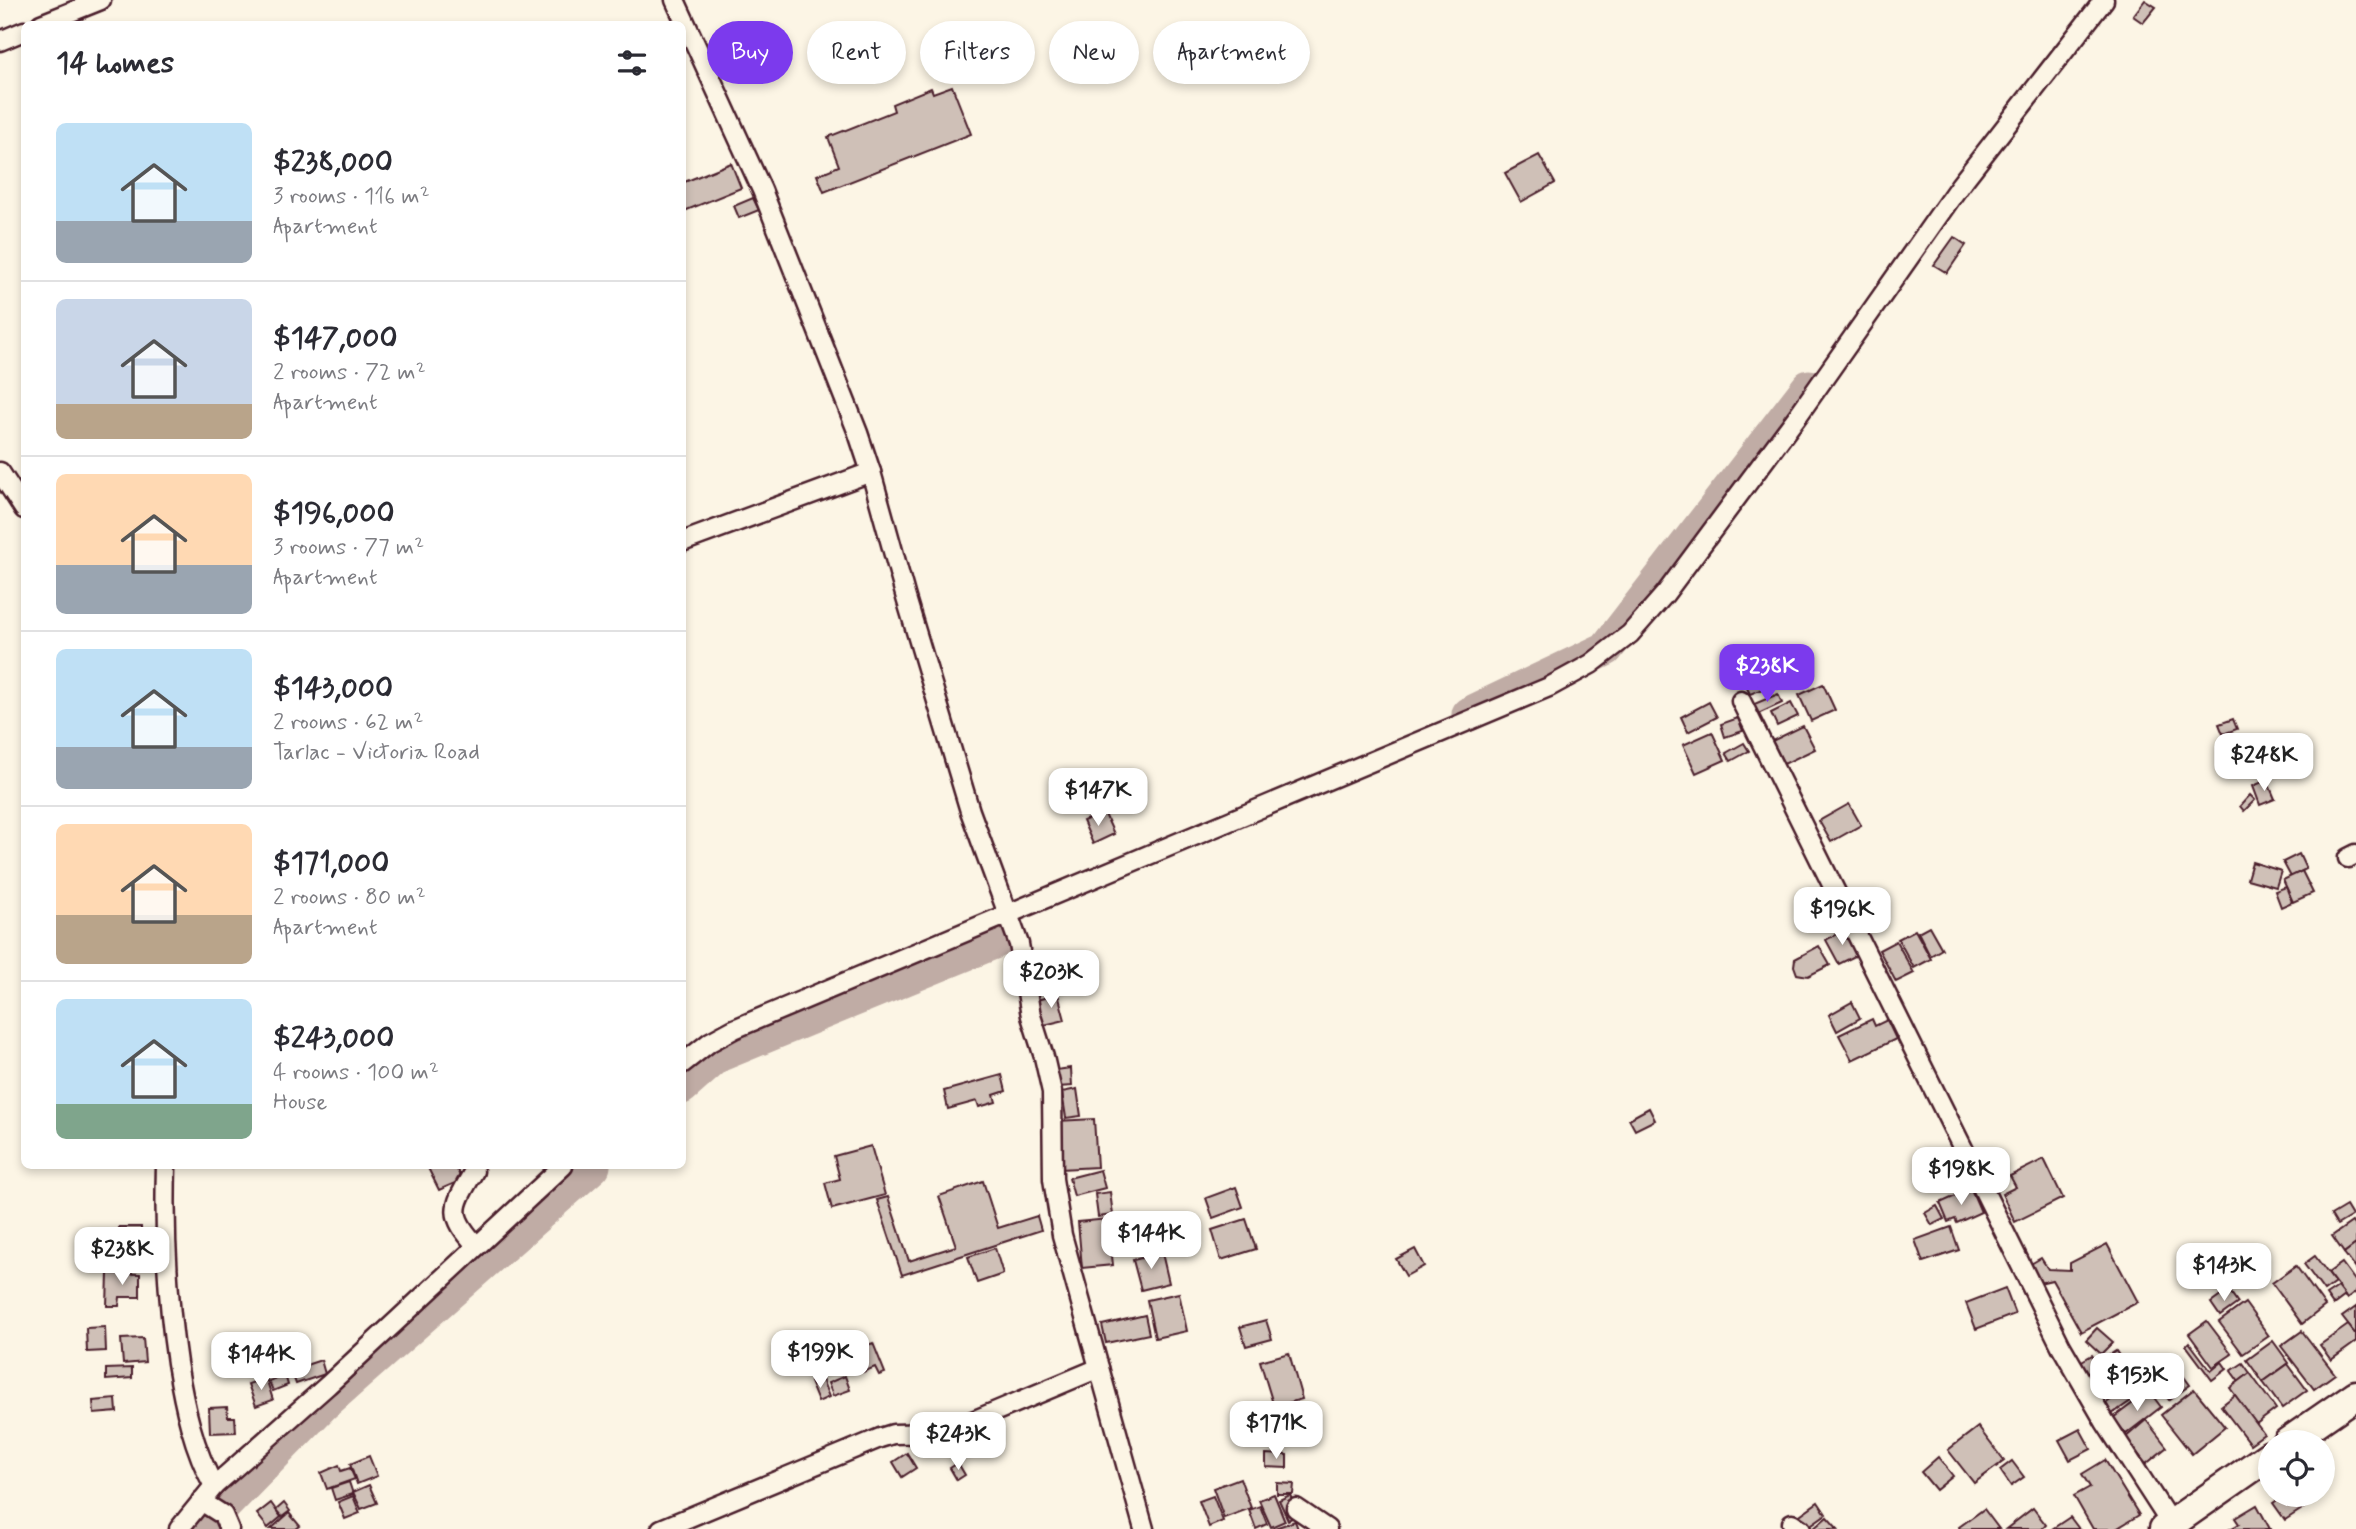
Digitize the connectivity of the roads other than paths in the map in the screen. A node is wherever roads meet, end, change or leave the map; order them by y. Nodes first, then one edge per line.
1 (101, 0) edge
2 (674, 0) edge
3 (2104, 0) edge
4 (48, 21) edge
5 (684, 21) edge
6 (686, 26) edge
7 (21, 32) edge
8 (0, 41) edge
9 (0, 472) edge
10 (871, 472) junction
11 (21, 504) edge
12 (686, 541) edge
13 (1741, 701) dead end
14 (1007, 915) junction
15 (686, 1061) edge
16 (166, 1169) edge
17 (560, 1169) edge
18 (474, 1171) dead end
19 (477, 1245) junction
20 (1099, 1368) junction
21 (2356, 1395) edge
22 (2305, 1430) edge
23 (2258, 1463) edge
24 (214, 1486) junction
25 (1296, 1508) dead end
26 (216, 1513) edge
27 (2167, 1526) edge
28 (179, 1529) edge
29 (661, 1529) edge
30 (1144, 1529) edge
31 (1327, 1529) edge

1 - 4 street
2 - 5 street
3 - 14 street
6 - 10 street
7 - 8 street
9 - 11 street
10 - 12 street
10 - 14 street
13 - 27 street
14 - 15 street
14 - 20 street
16 - 24 street
17 - 19 street
18 - 19 street
19 - 24 street
20 - 29 street
20 - 30 street
21 - 22 main road
23 - 27 main road
24 - 26 street
25 - 31 street
26 - 28 street

